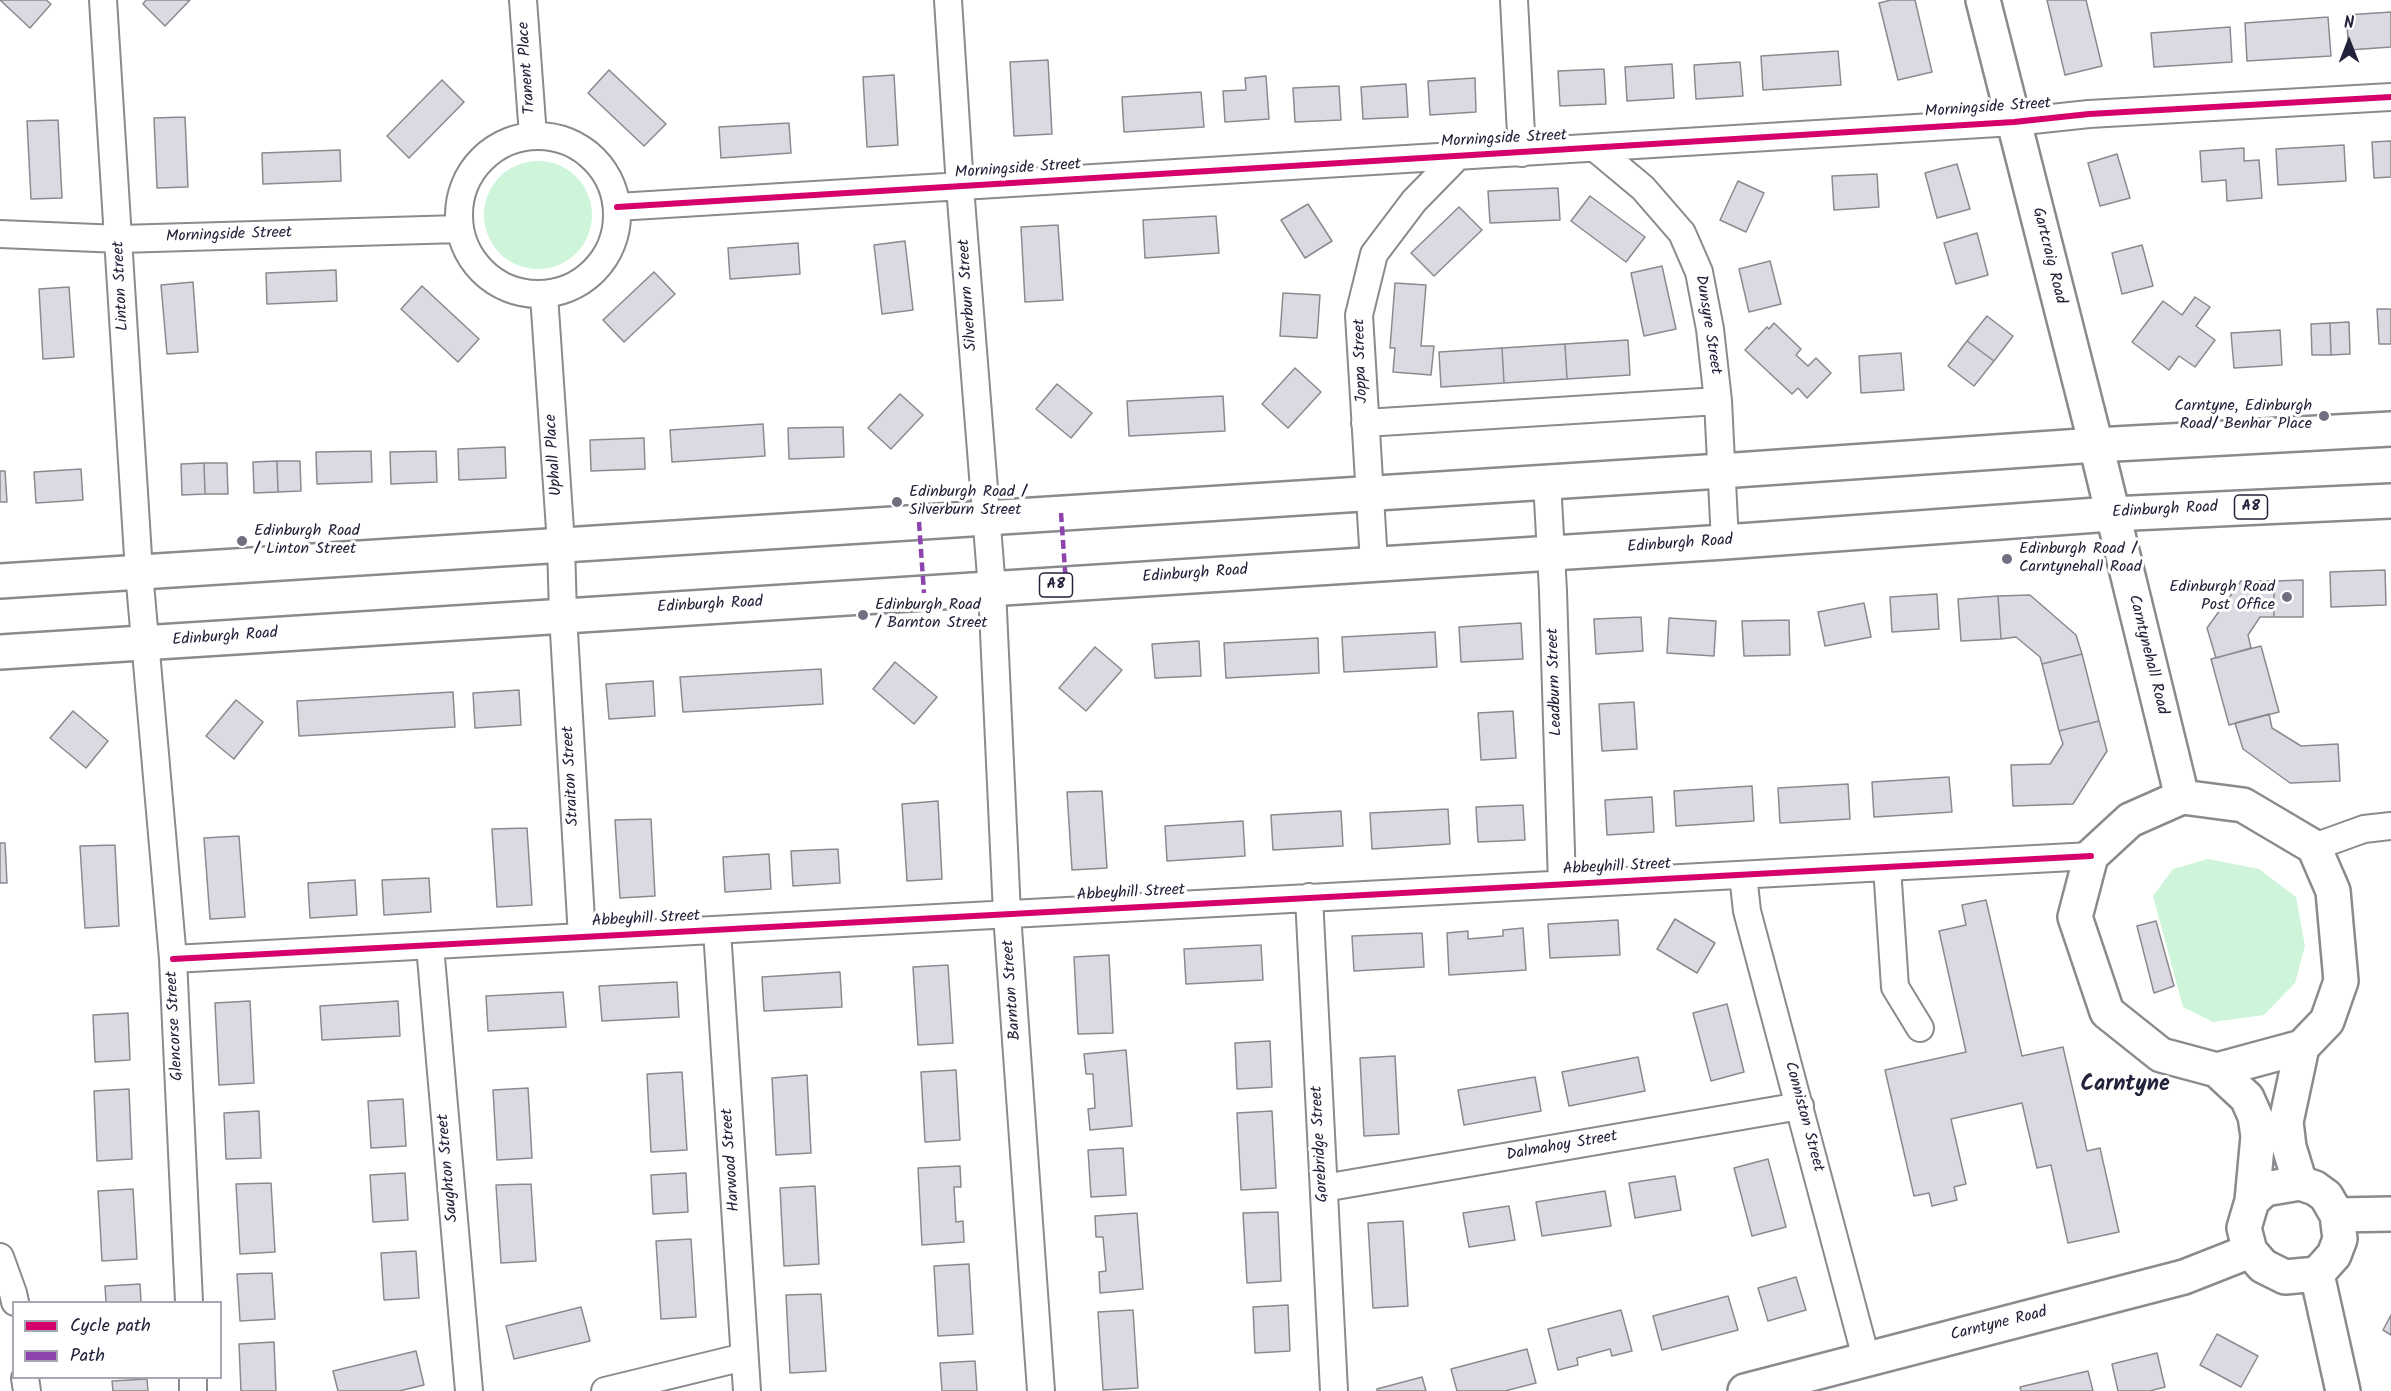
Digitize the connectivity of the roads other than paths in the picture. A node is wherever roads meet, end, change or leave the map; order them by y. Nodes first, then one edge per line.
1 (103, 0) edge
2 (523, 0) edge
3 (948, 0) edge
4 (1514, 0) edge
5 (1983, 0) edge
6 (2391, 97) edge
7 (2014, 122) junction
8 (533, 136) junction
9 (1594, 148) junction
10 (1522, 153) junction
11 (1458, 156) junction
12 (960, 187) junction
13 (617, 207) junction
14 (459, 229) junction
15 (0, 234) edge
16 (120, 239) junction
17 (544, 295) junction
18 (1718, 401) junction
19 (1365, 423) junction
20 (2391, 429) edge
21 (2096, 445) junction
22 (1721, 471) junction
23 (1547, 481) junction
24 (1369, 492) junction
25 (2391, 501) edge
26 (2111, 513) junction
27 (986, 518) junction
28 (1725, 542) junction
29 (561, 544) junction
30 (1551, 553) junction
31 (1374, 563) junction
32 (139, 572) junction
33 (0, 581) edge
34 (992, 589) junction
35 (563, 615) junction
36 (144, 643) junction
37 (0, 652) edge
38 (2182, 797) junction
39 (2391, 826) edge
40 (2314, 847) junction
41 (2091, 856) junction
42 (1887, 867) junction
43 (1743, 875) junction
44 (1562, 884) junction
45 (1309, 897) junction
46 (1007, 914) junction
47 (717, 930) junction
48 (582, 937) junction
49 (430, 945) junction
50 (173, 959) junction
51 (1920, 1028) dead end
52 (2302, 1047) junction
53 (2217, 1070) junction
54 (1800, 1106) junction
55 (2300, 1183) junction
56 (1324, 1188) junction
57 (2252, 1201) junction
58 (2391, 1214) edge
59 (2337, 1215) junction
60 (2250, 1251) junction
61 (0, 1257) edge
62 (2317, 1274) junction
63 (15, 1301) edge
64 (189, 1301) edge
65 (744, 1357) junction
66 (1866, 1358) junction
67 (469, 1391) edge
68 (605, 1391) edge
69 (747, 1391) edge
70 (1041, 1391) edge
71 (1334, 1391) edge
72 (1745, 1391) edge
73 (2343, 1391) edge

1 - 16 street, Linton Street
2 - 8 street, Tranent Place
3 - 12 street, Silverburn Street
4 - 10 street
5 - 7 main road, Gartcraig Road
6 - 7 street, Morningside Street
7 - 9 street, Morningside Street
7 - 21 main road, Gartcraig Road
8 - 13 street
8 - 14 street
9 - 10 street, Morningside Street
9 - 18 street, Dunsyre Street
10 - 11 street, Morningside Street
11 - 12 street, Morningside Street
11 - 19 street, Joppa Street
12 - 13 street, Morningside Street
12 - 27 street, Silverburn Street
13 - 17 street
14 - 16 street, Morningside Street
14 - 17 street
15 - 16 street, Morningside Street
16 - 32 street, Linton Street
17 - 29 street, Uphall Place
18 - 19 street
18 - 22 street, Dunsyre Street
19 - 24 street, Joppa Street
20 - 21 main road
21 - 22 main road
21 - 26 main road, Gartcraig Road
22 - 23 main road
22 - 28 street, Dunsyre Street
23 - 24 main road
23 - 30 street, Leadburn Street
24 - 27 main road
24 - 31 street, Joppa Street
25 - 26 main road, Edinburgh Road / A8
26 - 28 main road, Edinburgh Road / A8
26 - 38 main road, Carntynehall Road
27 - 29 main road
27 - 34 street, Silverburn Street
28 - 30 main road, Edinburgh Road / A8
29 - 32 main road
29 - 35 street, Uphall Place
30 - 31 main road, Edinburgh Road / A8
30 - 44 street, Leadburn Street
31 - 34 main road, Edinburgh Road / A8
32 - 33 main road
32 - 36 street, Linton Street
34 - 35 main road, Edinburgh Road / A8
34 - 46 street, Barnton Street
35 - 36 main road, Edinburgh Road / A8
35 - 48 street, Straiton Street
36 - 37 main road, Edinburgh Road / A8
36 - 50 street, Glencorse Street
38 - 40 main road
38 - 41 main road
39 - 40 street
40 - 52 main road
41 - 42 street, Abbeyhill Street
41 - 53 main road
42 - 43 street, Abbeyhill Street
42 - 51 street
43 - 44 street, Abbeyhill Street
43 - 54 street, Conniston Street
44 - 45 street, Abbeyhill Street
45 - 46 street, Abbeyhill Street
45 - 56 street, Gorebridge Street
46 - 47 street, Abbeyhill Street
46 - 70 street, Barnton Street
47 - 48 street, Abbeyhill Street
47 - 65 street, Harwood Street
48 - 49 street, Abbeyhill Street
49 - 50 street, Abbeyhill Street
49 - 67 street, Saughton Street
50 - 64 street, Glencorse Street
52 - 53 main road
52 - 55 main road
53 - 57 main road
54 - 56 street, Dalmahoy Street
54 - 66 street, Conniston Street
55 - 57 main road
55 - 59 main road
56 - 71 street, Gorebridge Street
57 - 60 main road
58 - 59 main road
59 - 62 main road
60 - 62 main road
60 - 66 main road, Carntyne Road
61 - 63 street
62 - 73 main road
65 - 68 street
65 - 69 street, Harwood Street
66 - 72 main road, Carntyne Road

